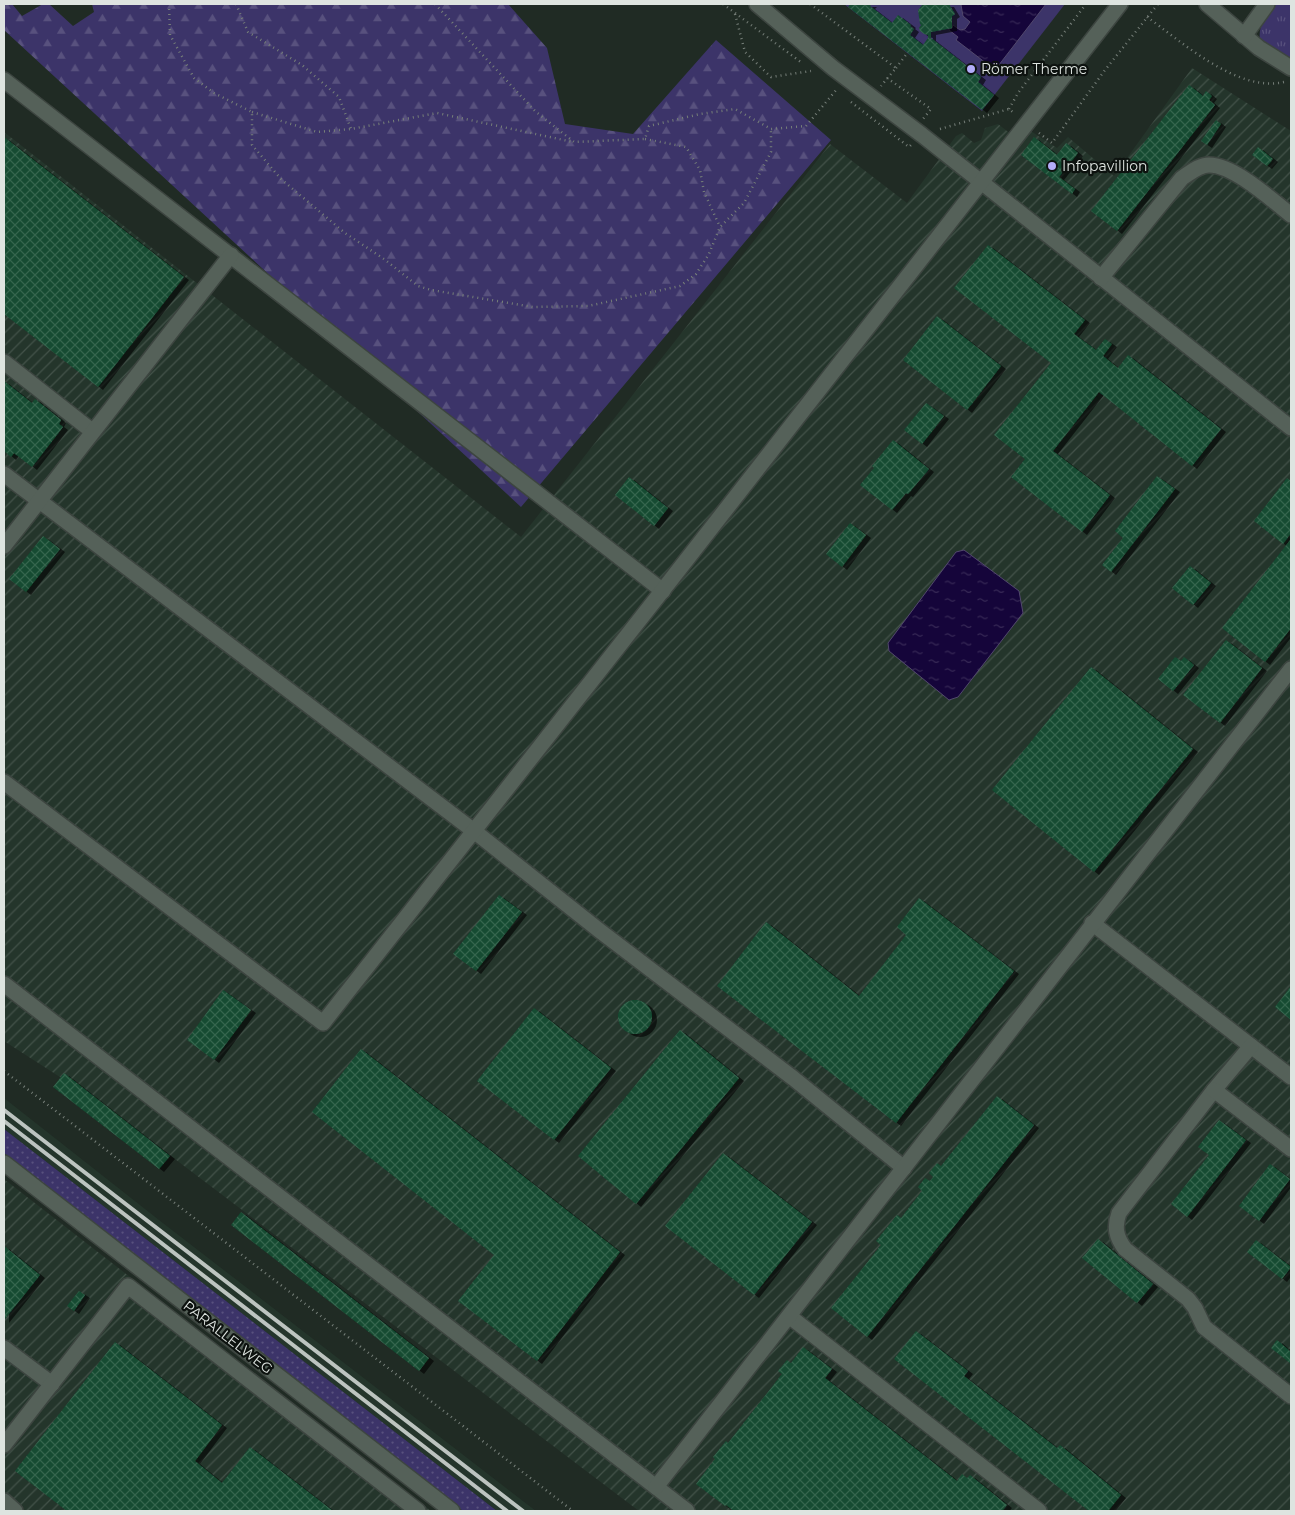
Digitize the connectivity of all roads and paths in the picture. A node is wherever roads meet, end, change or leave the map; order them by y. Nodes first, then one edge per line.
1 (169, 4) edge
2 (236, 4) edge
3 (435, 4) edge
4 (757, 4) edge
5 (810, 4) edge
6 (1086, 4) edge
7 (1120, 4) edge
8 (1158, 4) edge
9 (1207, 4) edge
10 (1267, 4) edge
11 (735, 13) dead end
12 (1147, 17) junction
13 (1244, 36) junction
14 (908, 52) dead end
15 (1287, 66) edge
16 (896, 68) junction
17 (811, 71) dead end
18 (846, 77) junction
19 (887, 78) junction
20 (4, 80) edge
21 (1291, 80) edge
22 (872, 96) junction
23 (1009, 109) junction
24 (252, 112) junction
25 (1027, 123) junction
26 (351, 128) junction
27 (771, 129) junction
28 (926, 134) junction
29 (646, 139) junction
30 (574, 142) junction
31 (982, 182) junction
32 (1291, 215) edge
33 (720, 227) junction
34 (231, 256) junction
35 (1101, 278) junction
36 (4, 362) edge
37 (1291, 428) edge
38 (92, 431) junction
39 (4, 474) edge
40 (38, 501) junction
41 (4, 546) edge
42 (663, 591) junction
43 (1291, 668) edge
44 (4, 782) edge
45 (474, 831) junction
46 (1092, 923) junction
47 (4, 984) edge
48 (1251, 1046) junction
49 (4, 1071) edge
50 (1291, 1077) edge
51 (1214, 1090) junction
52 (1291, 1149) edge
53 (4, 1163) edge
54 (904, 1168) junction
55 (789, 1316) junction
56 (4, 1348) edge
57 (52, 1384) junction
58 (1291, 1396) edge
59 (4, 1446) edge
60 (656, 1488) junction
61 (4, 1501) edge
62 (15, 1511) edge
63 (418, 1511) edge
64 (452, 1511) edge
65 (573, 1511) edge
66 (686, 1511) edge
67 (1039, 1511) edge

1 - 24 path
2 - 26 path
3 - 30 path
4 - 18 street
5 - 16 path
6 - 23 path
7 - 25 street
8 - 12 path
9 - 13 street
10 - 13 street
11 - 17 path
12 - 21 path
12 - 25 path
13 - 15 street
14 - 16 path
16 - 19 path
18 - 22 street
18 - 27 path
19 - 22 path
19 - 28 path
20 - 34 street
22 - 28 street
23 - 25 path
23 - 28 path
24 - 26 path
24 - 33 path
25 - 31 street
26 - 30 path
27 - 29 path
27 - 33 path
28 - 31 street
29 - 30 path
29 - 33 path
31 - 35 street
31 - 42 street
32 - 35 street
34 - 38 street
34 - 42 street
35 - 37 street
36 - 38 street
38 - 40 street
39 - 40 street
40 - 41 street
40 - 45 street
42 - 45 street
43 - 46 street
44 - 45 street
45 - 54 street
46 - 48 street
46 - 54 street
47 - 60 street
48 - 50 street
48 - 51 street
49 - 65 path
51 - 52 street
51 - 58 street
53 - 64 street, PARALLELWEG
54 - 55 street
55 - 60 street
55 - 67 street
56 - 57 street
57 - 59 street
57 - 63 street
60 - 66 street
61 - 62 street

